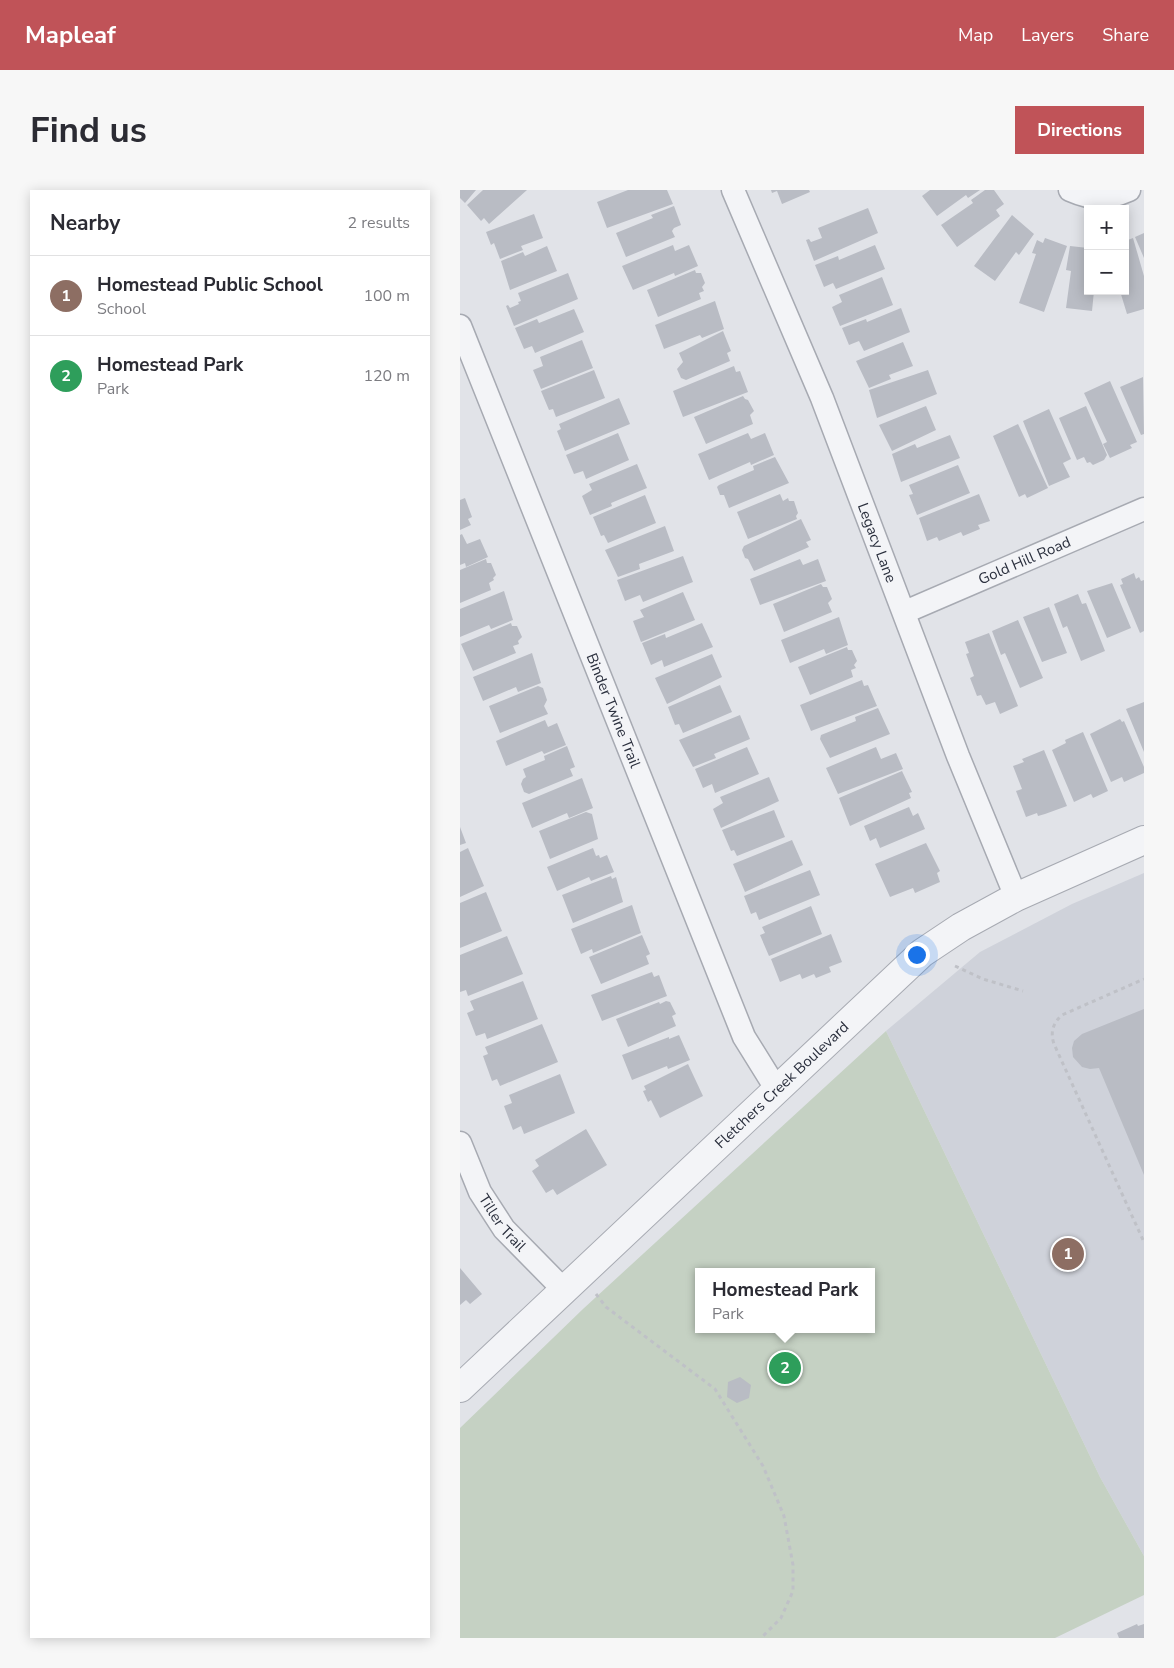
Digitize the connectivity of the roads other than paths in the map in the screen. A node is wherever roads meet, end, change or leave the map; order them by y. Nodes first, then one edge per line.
1 (734, 190) edge
2 (1070, 190) edge
3 (1129, 190) edge
4 (460, 326) edge
5 (1144, 509) edge
6 (905, 612) junction
7 (1144, 840) edge
8 (1016, 897) junction
9 (777, 1090) junction
10 (460, 1143) edge
11 (564, 1290) junction
12 (460, 1388) edge

1 - 6 street, Legacy Lane
2 - 3 street
4 - 9 street, Binder Twine Trail
5 - 6 street, Gold Hill Road
6 - 8 street, Legacy Lane
7 - 8 street, Fletchers Creek Boulevard
8 - 9 street, Fletchers Creek Boulevard
9 - 11 street, Fletchers Creek Boulevard
10 - 11 street, Tiller Trail
11 - 12 street, Fletchers Creek Boulevard

